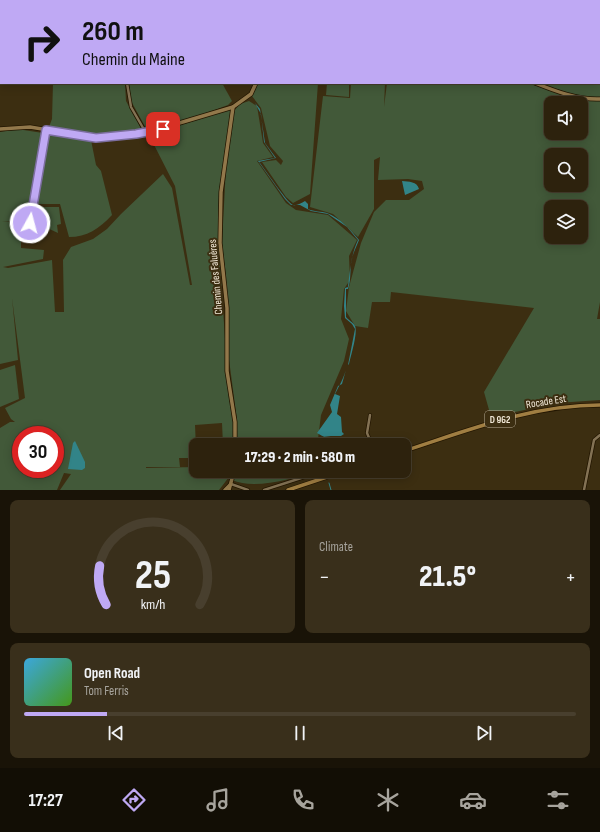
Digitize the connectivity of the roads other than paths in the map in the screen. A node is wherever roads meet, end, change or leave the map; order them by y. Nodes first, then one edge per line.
1 (127, 84) edge
2 (256, 84) edge
3 (538, 84) edge
4 (600, 99) edge
5 (233, 107) junction
6 (0, 129) edge
7 (46, 130) junction
8 (146, 133) junction
9 (30, 224) dead end
10 (600, 405) edge
11 (370, 415) dead end
12 (600, 435) edge
13 (235, 438) edge
14 (369, 438) edge
15 (411, 449) edge
16 (232, 478) edge
17 (301, 478) edge
18 (324, 478) edge
19 (231, 484) junction
20 (225, 490) edge
21 (229, 490) edge
22 (248, 490) edge
23 (264, 490) edge
24 (288, 490) edge
25 (584, 490) edge

1 - 8 street
2 - 5 street
3 - 4 street
5 - 8 street
5 - 13 street, Chemin des Faluères
6 - 7 street
7 - 8 street
7 - 9 street
10 - 15 main road, Rocade Est / D 962
11 - 14 street
12 - 25 street
16 - 19 street
17 - 23 street
18 - 24 main road
19 - 20 street
19 - 21 street
19 - 22 street

